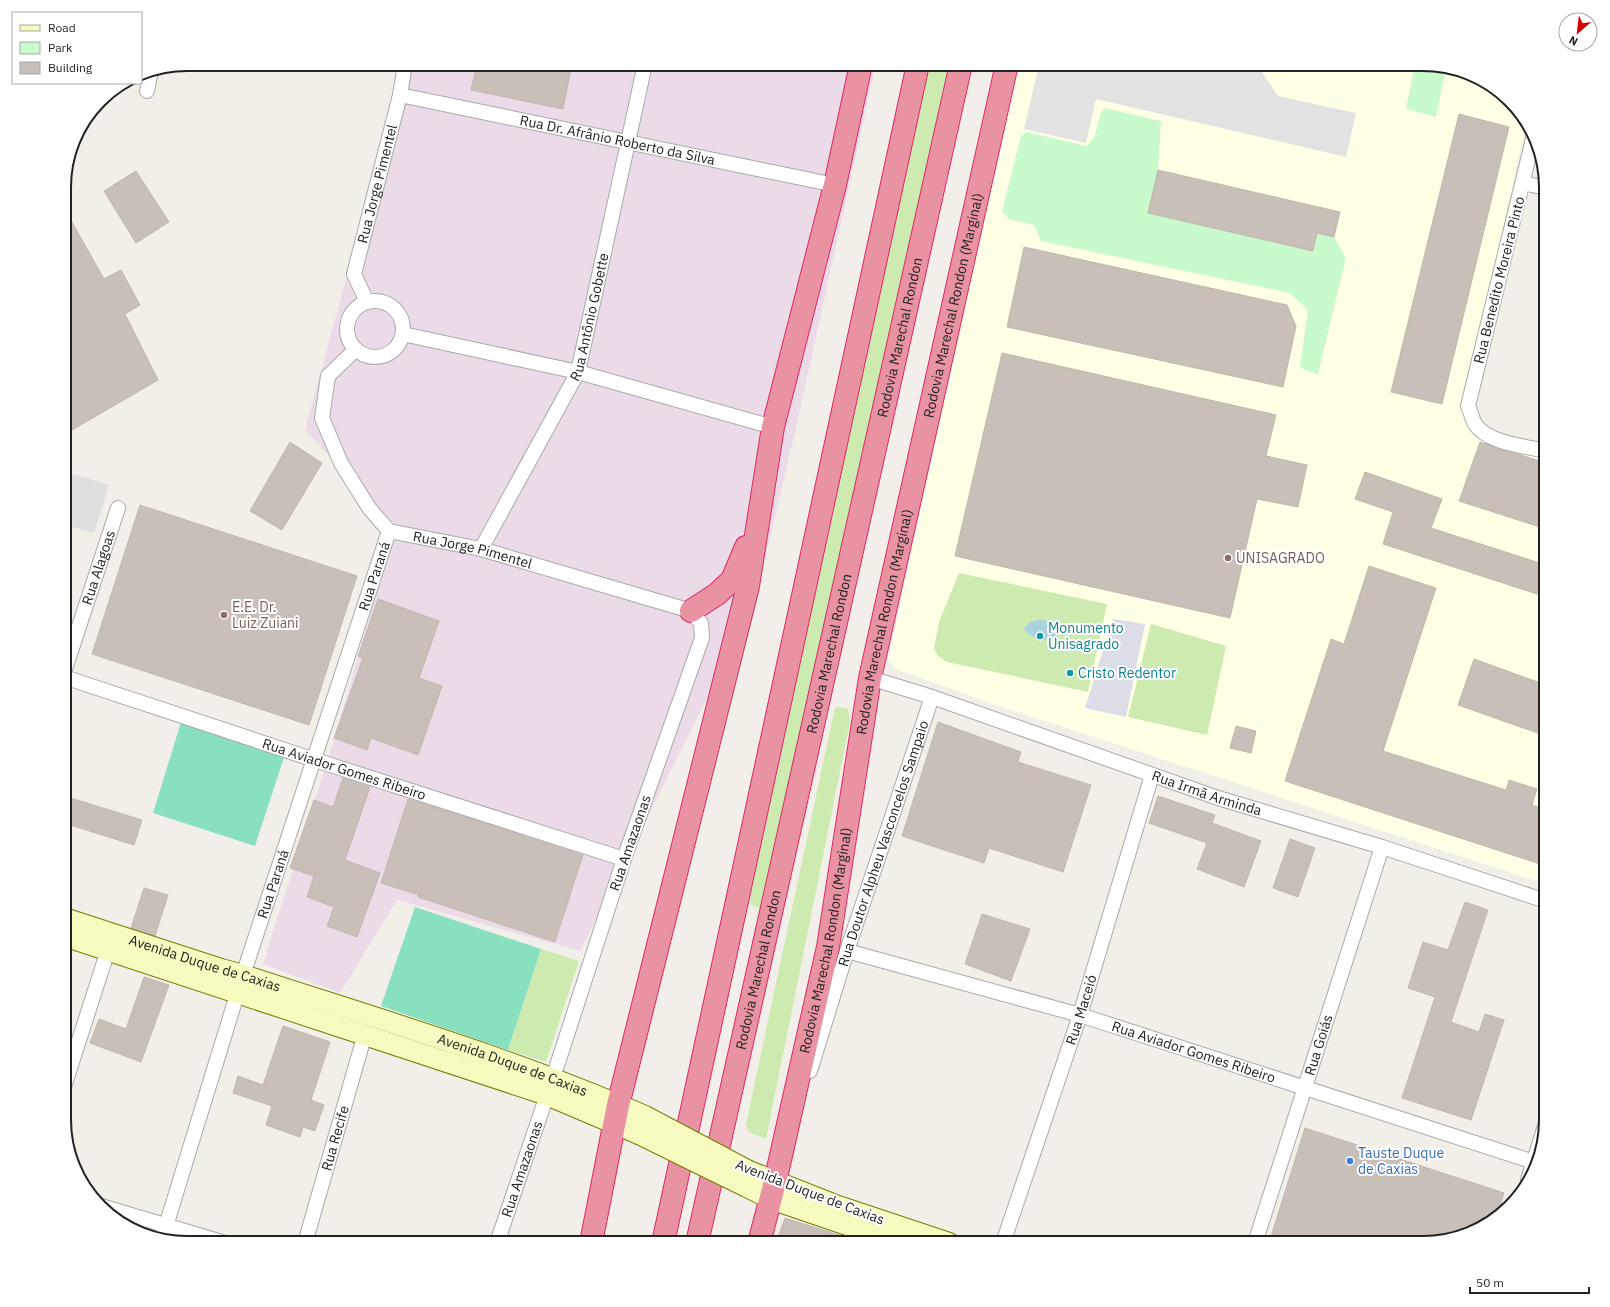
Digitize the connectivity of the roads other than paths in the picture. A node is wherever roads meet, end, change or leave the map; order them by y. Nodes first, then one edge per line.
1 (404, 71) edge
2 (644, 71) edge
3 (859, 71) edge
4 (916, 71) edge
5 (959, 71) edge
6 (1005, 71) edge
7 (150, 77) edge
8 (147, 91) dead end
9 (400, 95) junction
10 (629, 142) junction
11 (1531, 146) edge
12 (1523, 183) junction
13 (835, 185) junction
14 (1539, 186) edge
15 (367, 302) junction
16 (403, 334) junction
17 (355, 350) junction
18 (578, 372) junction
19 (773, 426) junction
20 (1539, 449) edge
21 (118, 508) dead end
22 (760, 516) junction
23 (389, 530) junction
24 (480, 549) junction
25 (691, 611) junction
26 (71, 651) edge
27 (870, 678) junction
28 (71, 679) edge
29 (932, 697) junction
30 (315, 760) junction
31 (1152, 775) junction
32 (1382, 847) junction
33 (624, 859) junction
34 (1539, 899) edge
35 (71, 920) edge
36 (71, 938) edge
37 (108, 950) junction
38 (847, 951) junction
39 (241, 984) junction
40 (1080, 1015) junction
41 (364, 1034) junction
42 (71, 1065) edge
43 (550, 1086) junction
44 (1304, 1087) junction
45 (616, 1114) junction
46 (1531, 1162) edge
47 (773, 1190) junction
48 (115, 1210) edge
49 (166, 1225) junction
50 (164, 1234) edge
51 (202, 1236) edge
52 (307, 1236) edge
53 (499, 1236) edge
54 (592, 1236) edge
55 (665, 1236) edge
56 (699, 1236) edge
57 (761, 1236) edge
58 (883, 1236) edge
59 (928, 1236) edge
60 (1005, 1236) edge
61 (1257, 1236) edge

1 - 9 street, Rua Jorge Pimentel
2 - 10 street, Rua Antônio Gobette
3 - 13 highway
4 - 55 highway
5 - 56 highway, Rodovia Marechal Rondon
6 - 27 highway, Rodovia Marechal Rondon (Marginal)
7 - 8 street
9 - 10 street, Rua Dr. Afrânio Roberto da Silva
9 - 15 street, Rua Jorge Pimentel
10 - 13 street, Rua Dr. Afrânio Roberto da Silva
10 - 18 street, Rua Antônio Gobette
11 - 12 street, Rua Benedito Moreira Pinto
12 - 14 street
12 - 20 street, Rua Benedito Moreira Pinto
13 - 19 highway
15 - 16 street
15 - 17 street
16 - 17 street
16 - 18 street
17 - 23 street
18 - 19 street
18 - 24 street, Rua Antônio Gobette
19 - 22 highway
21 - 26 street, Rua Alagoas
22 - 25 highway
22 - 45 highway
23 - 24 street, Rua Jorge Pimentel
23 - 30 street, Rua Paraná
24 - 25 street, Rua Jorge Pimentel
25 - 33 street, Rua Amazaonas
27 - 29 street, Rua Irmã Arminda
27 - 47 highway, Rodovia Marechal Rondon (Marginal)
28 - 30 street, Rua Aviador Gomes Ribeiro
29 - 31 street, Rua Irmã Arminda
29 - 38 street, Rua Doutor Alpheu Vasconcelos Sampaio
30 - 33 street, Rua Aviador Gomes Ribeiro
30 - 39 street, Rua Paraná
31 - 32 street, Rua Irmã Arminda
31 - 40 street, Rua Maceió
32 - 34 street, Rua Irmã Arminda
32 - 44 street, Rua Goiás
33 - 43 street, Rua Amazaonas
35 - 39 main road, Avenida Duque de Caxias
36 - 37 main road, Avenida Duque de Caxias
37 - 39 main road, Avenida Duque de Caxias
37 - 42 street
38 - 40 street, Rua Aviador Gomes Ribeiro
38 - 47 street, Rua Doutor Alpheu Vasconcelos Sampaio
39 - 41 main road, Avenida Duque de Caxias
39 - 43 main road, Avenida Duque de Caxias
39 - 49 street, Rua Paraná
40 - 44 street, Rua Aviador Gomes Ribeiro
40 - 60 street, Rua Maceió
41 - 43 main road, Avenida Duque de Caxias
41 - 52 street, Rua Recife
43 - 45 main road, Avenida Duque de Caxias
43 - 53 street, Rua Amazaonas
44 - 46 street, Rua Aviador Gomes Ribeiro
44 - 61 street, Rua Goiás
45 - 47 main road, Avenida Duque de Caxias, bridge
45 - 54 highway
47 - 57 highway, Rua Doutor Alpheu Vasconcelos Sampaio
47 - 58 main road, Avenida Duque de Caxias
47 - 59 main road, Avenida Duque de Caxias
48 - 49 street
49 - 50 street, Rua Paraná
49 - 51 street

